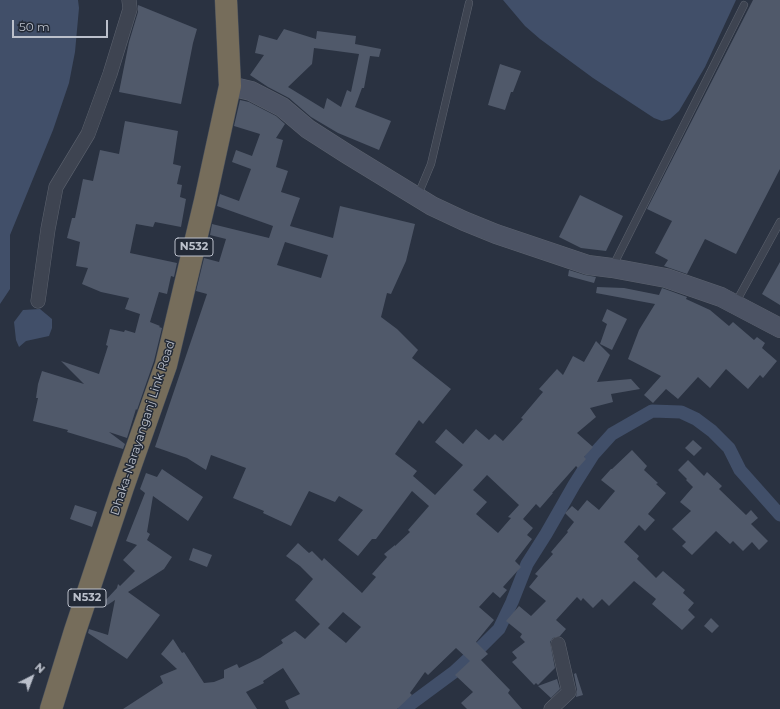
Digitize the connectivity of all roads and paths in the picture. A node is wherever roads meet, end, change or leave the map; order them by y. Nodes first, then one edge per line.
1 (129, 0) edge
2 (226, 0) edge
3 (469, 3) dead end
4 (744, 5) dead end
5 (230, 86) junction
6 (417, 196) junction
7 (780, 222) edge
8 (612, 268) junction
9 (38, 301) dead end
10 (735, 304) junction
11 (780, 328) edge
12 (558, 644) dead end
13 (51, 709) edge
14 (551, 709) edge

1 - 9 street
2 - 5 highway, Dhaka-Narayanganj Link Road / N532
3 - 6 lane
4 - 8 lane
5 - 6 street
5 - 13 highway, Dhaka-Narayanganj Link Road / N532
6 - 8 street
7 - 10 lane
8 - 10 street
10 - 11 street
12 - 14 street

